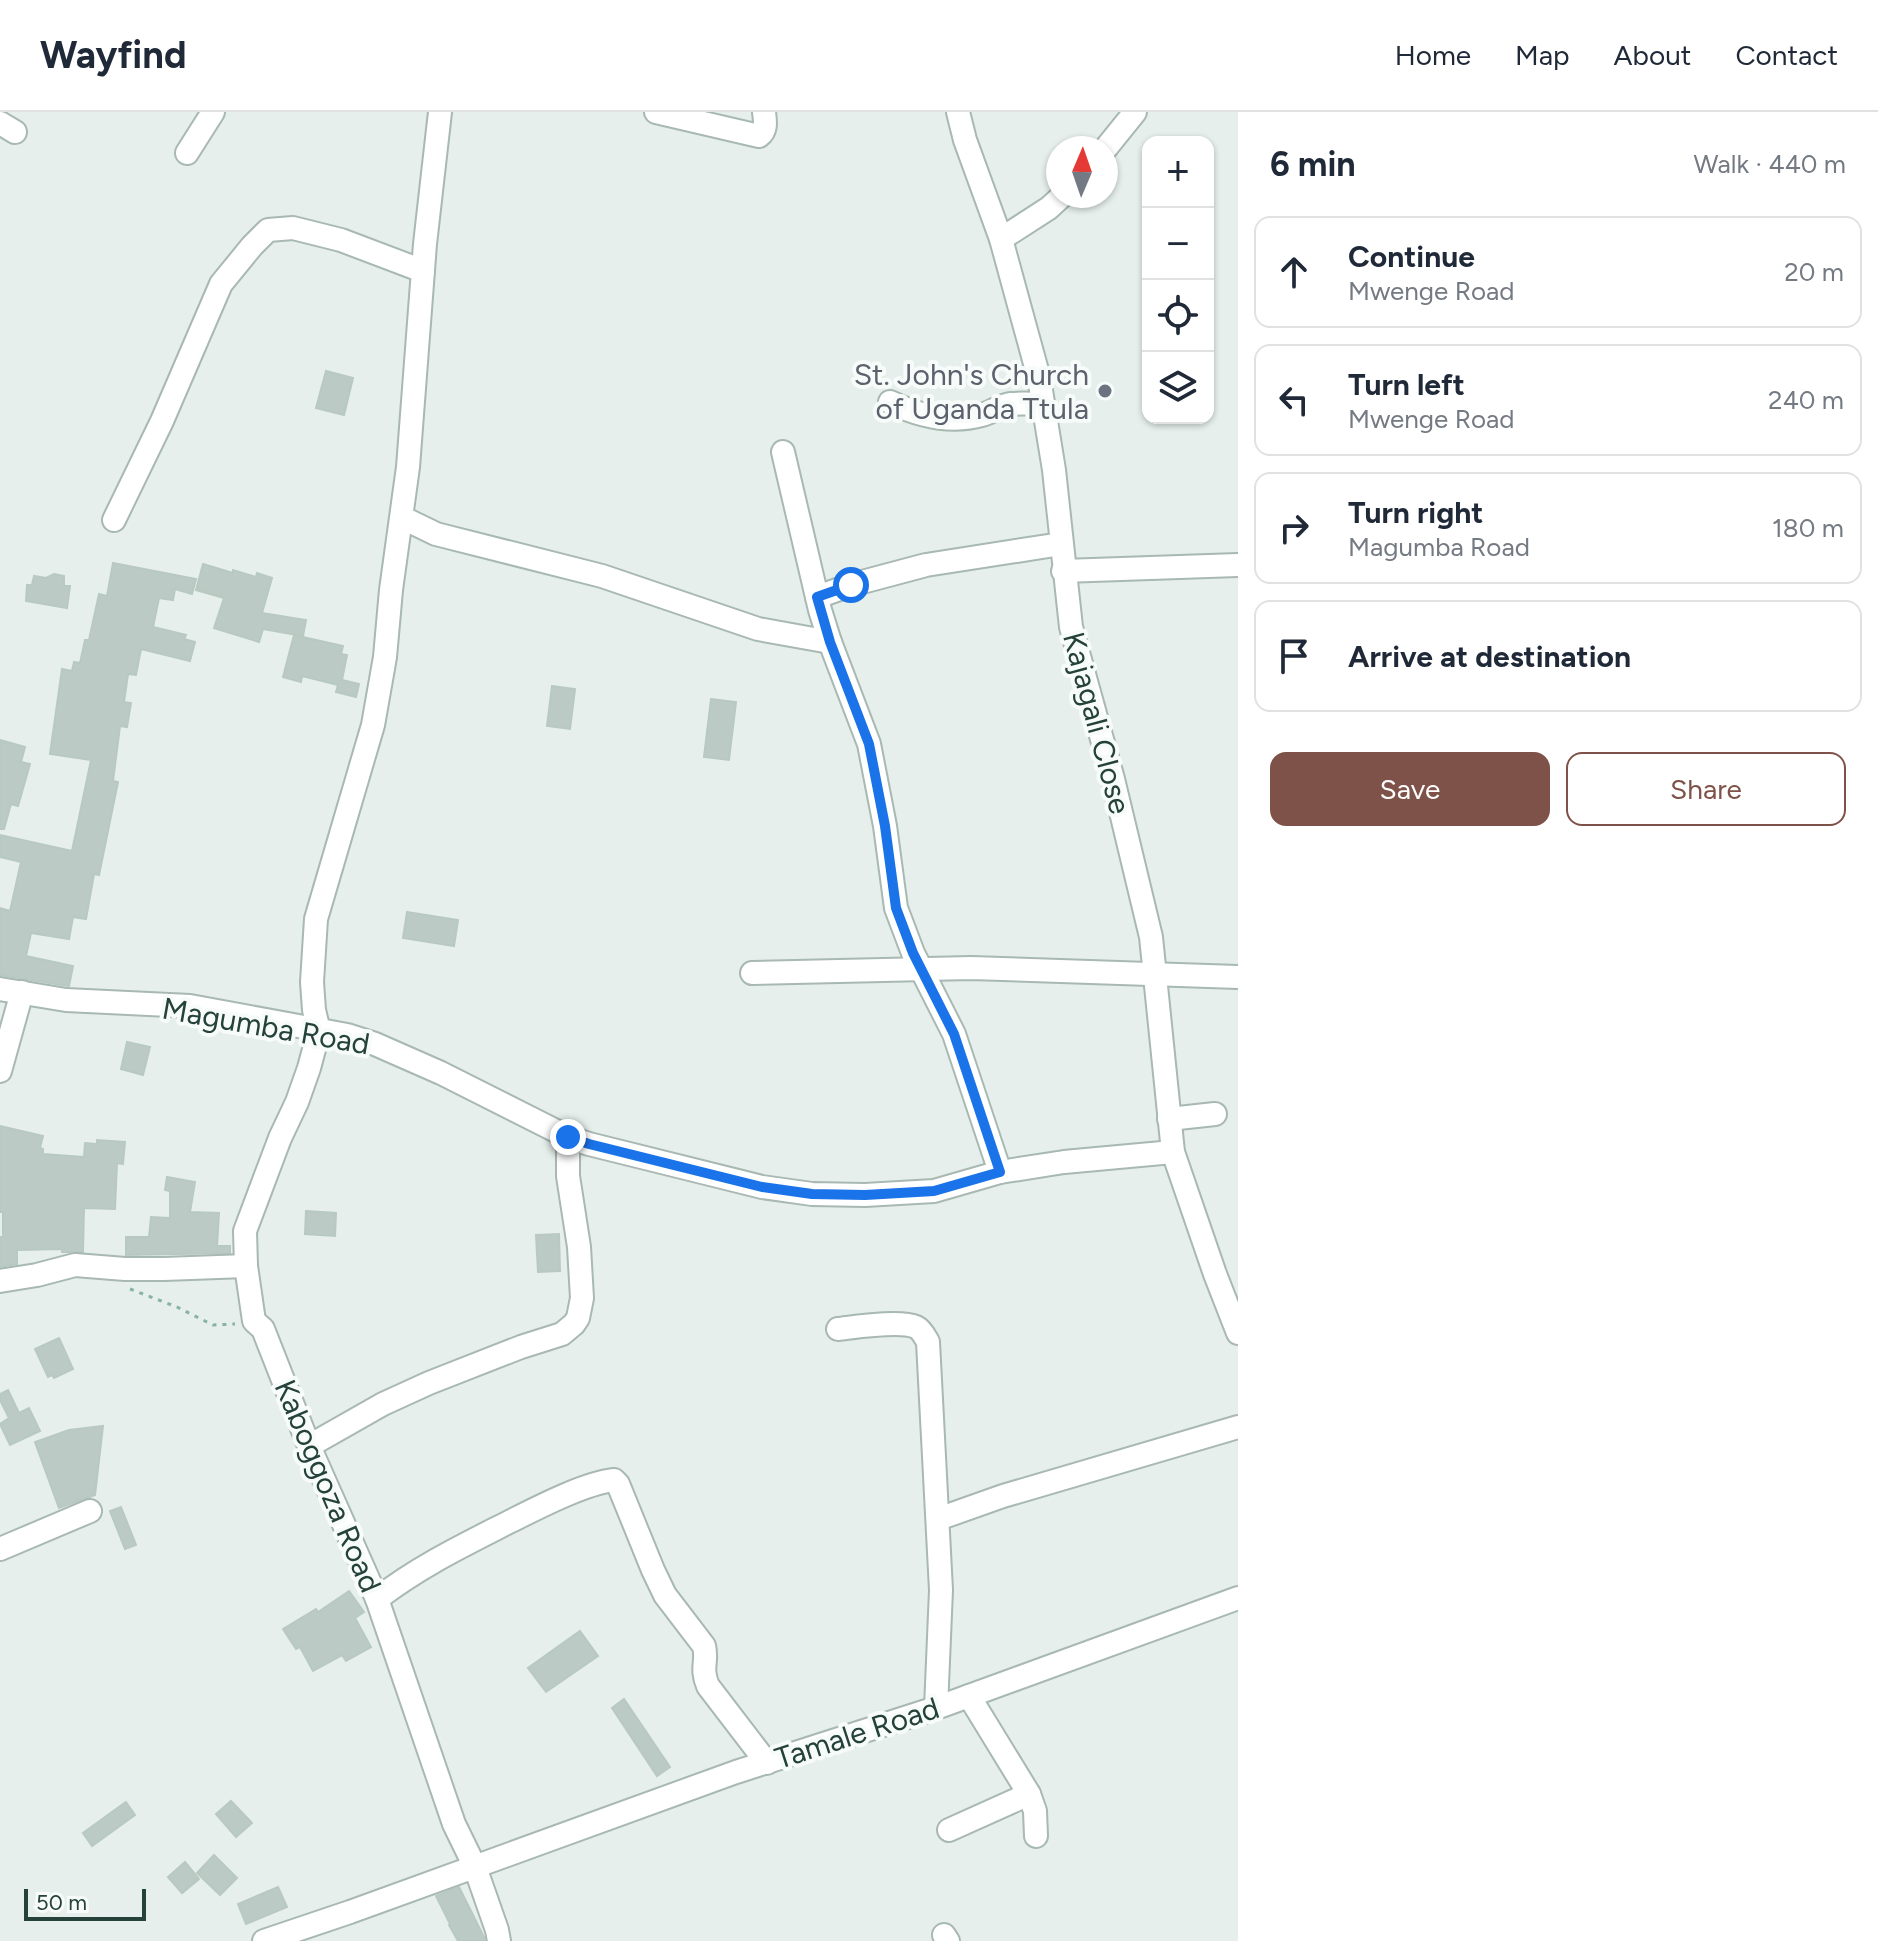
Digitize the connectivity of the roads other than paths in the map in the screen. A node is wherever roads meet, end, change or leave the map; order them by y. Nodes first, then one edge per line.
1 (213, 112) edge
2 (440, 112) edge
3 (656, 112) edge
4 (764, 112) edge
5 (958, 112) edge
6 (1135, 112) edge
7 (1116, 136) edge
8 (187, 153) dead end
9 (1049, 208) edge
10 (1001, 239) junction
11 (423, 271) junction
12 (890, 402) dead end
13 (1043, 404) junction
14 (783, 452) dead end
15 (403, 518) junction
16 (114, 520) dead end
17 (1061, 544) junction
18 (1238, 565) edge
19 (1063, 571) junction
20 (817, 597) junction
21 (830, 642) junction
22 (922, 970) junction
23 (752, 973) dead end
24 (1156, 973) junction
25 (1238, 977) edge
26 (11, 991) edge
27 (319, 1031) junction
28 (0, 1071) edge
29 (1215, 1114) dead end
30 (1169, 1119) junction
31 (568, 1137) junction
32 (1173, 1152) junction
33 (1000, 1172) junction
34 (246, 1266) junction
35 (0, 1281) edge
36 (838, 1329) dead end
37 (1238, 1333) edge
38 (1238, 1427) edge
39 (309, 1446) junction
40 (90, 1511) dead end
41 (938, 1519) junction
42 (0, 1549) edge
43 (1238, 1598) edge
44 (377, 1599) junction
45 (969, 1696) junction
46 (936, 1708) junction
47 (767, 1763) junction
48 (1029, 1794) junction
49 (949, 1830) dead end
50 (1036, 1836) dead end
51 (475, 1867) junction
52 (264, 1941) edge
53 (499, 1941) edge

1 - 8 street
2 - 11 street
3 - 4 street
5 - 10 street, Kajagali Close
6 - 7 street
9 - 10 street
10 - 13 street, Kajagali Close
11 - 15 street
11 - 16 street
12 - 13 street
13 - 17 street, Kajagali Close
14 - 20 street
15 - 21 street
15 - 27 street
17 - 19 street, Kajagali Close
17 - 20 street
18 - 19 street
19 - 24 street, Kajagali Close
20 - 21 street
21 - 22 street
22 - 23 street
22 - 24 street
22 - 33 street
24 - 25 street
24 - 30 street, Kajagali Close
26 - 27 street, Magumba Road
26 - 28 street
27 - 31 street, Magumba Road
27 - 34 street, Kaboggoza Road
29 - 30 street
30 - 32 street, Kajagali Close
31 - 33 street, Magumba Road
31 - 39 street
32 - 33 street, Magumba Road
32 - 37 street, Kajagali Close
34 - 35 street
34 - 39 street, Kaboggoza Road
36 - 41 street
38 - 41 street
39 - 44 street, Kaboggoza Road
40 - 42 street
41 - 46 street
43 - 45 street, Tamale Road
44 - 47 street
44 - 51 street, Kaboggoza Road
45 - 46 street, Tamale Road
45 - 48 street
46 - 47 street, Tamale Road
47 - 51 street, Tamale Road
48 - 49 street
48 - 50 street
51 - 52 street, Tamale Road
51 - 53 street, Kaboggoza Road

